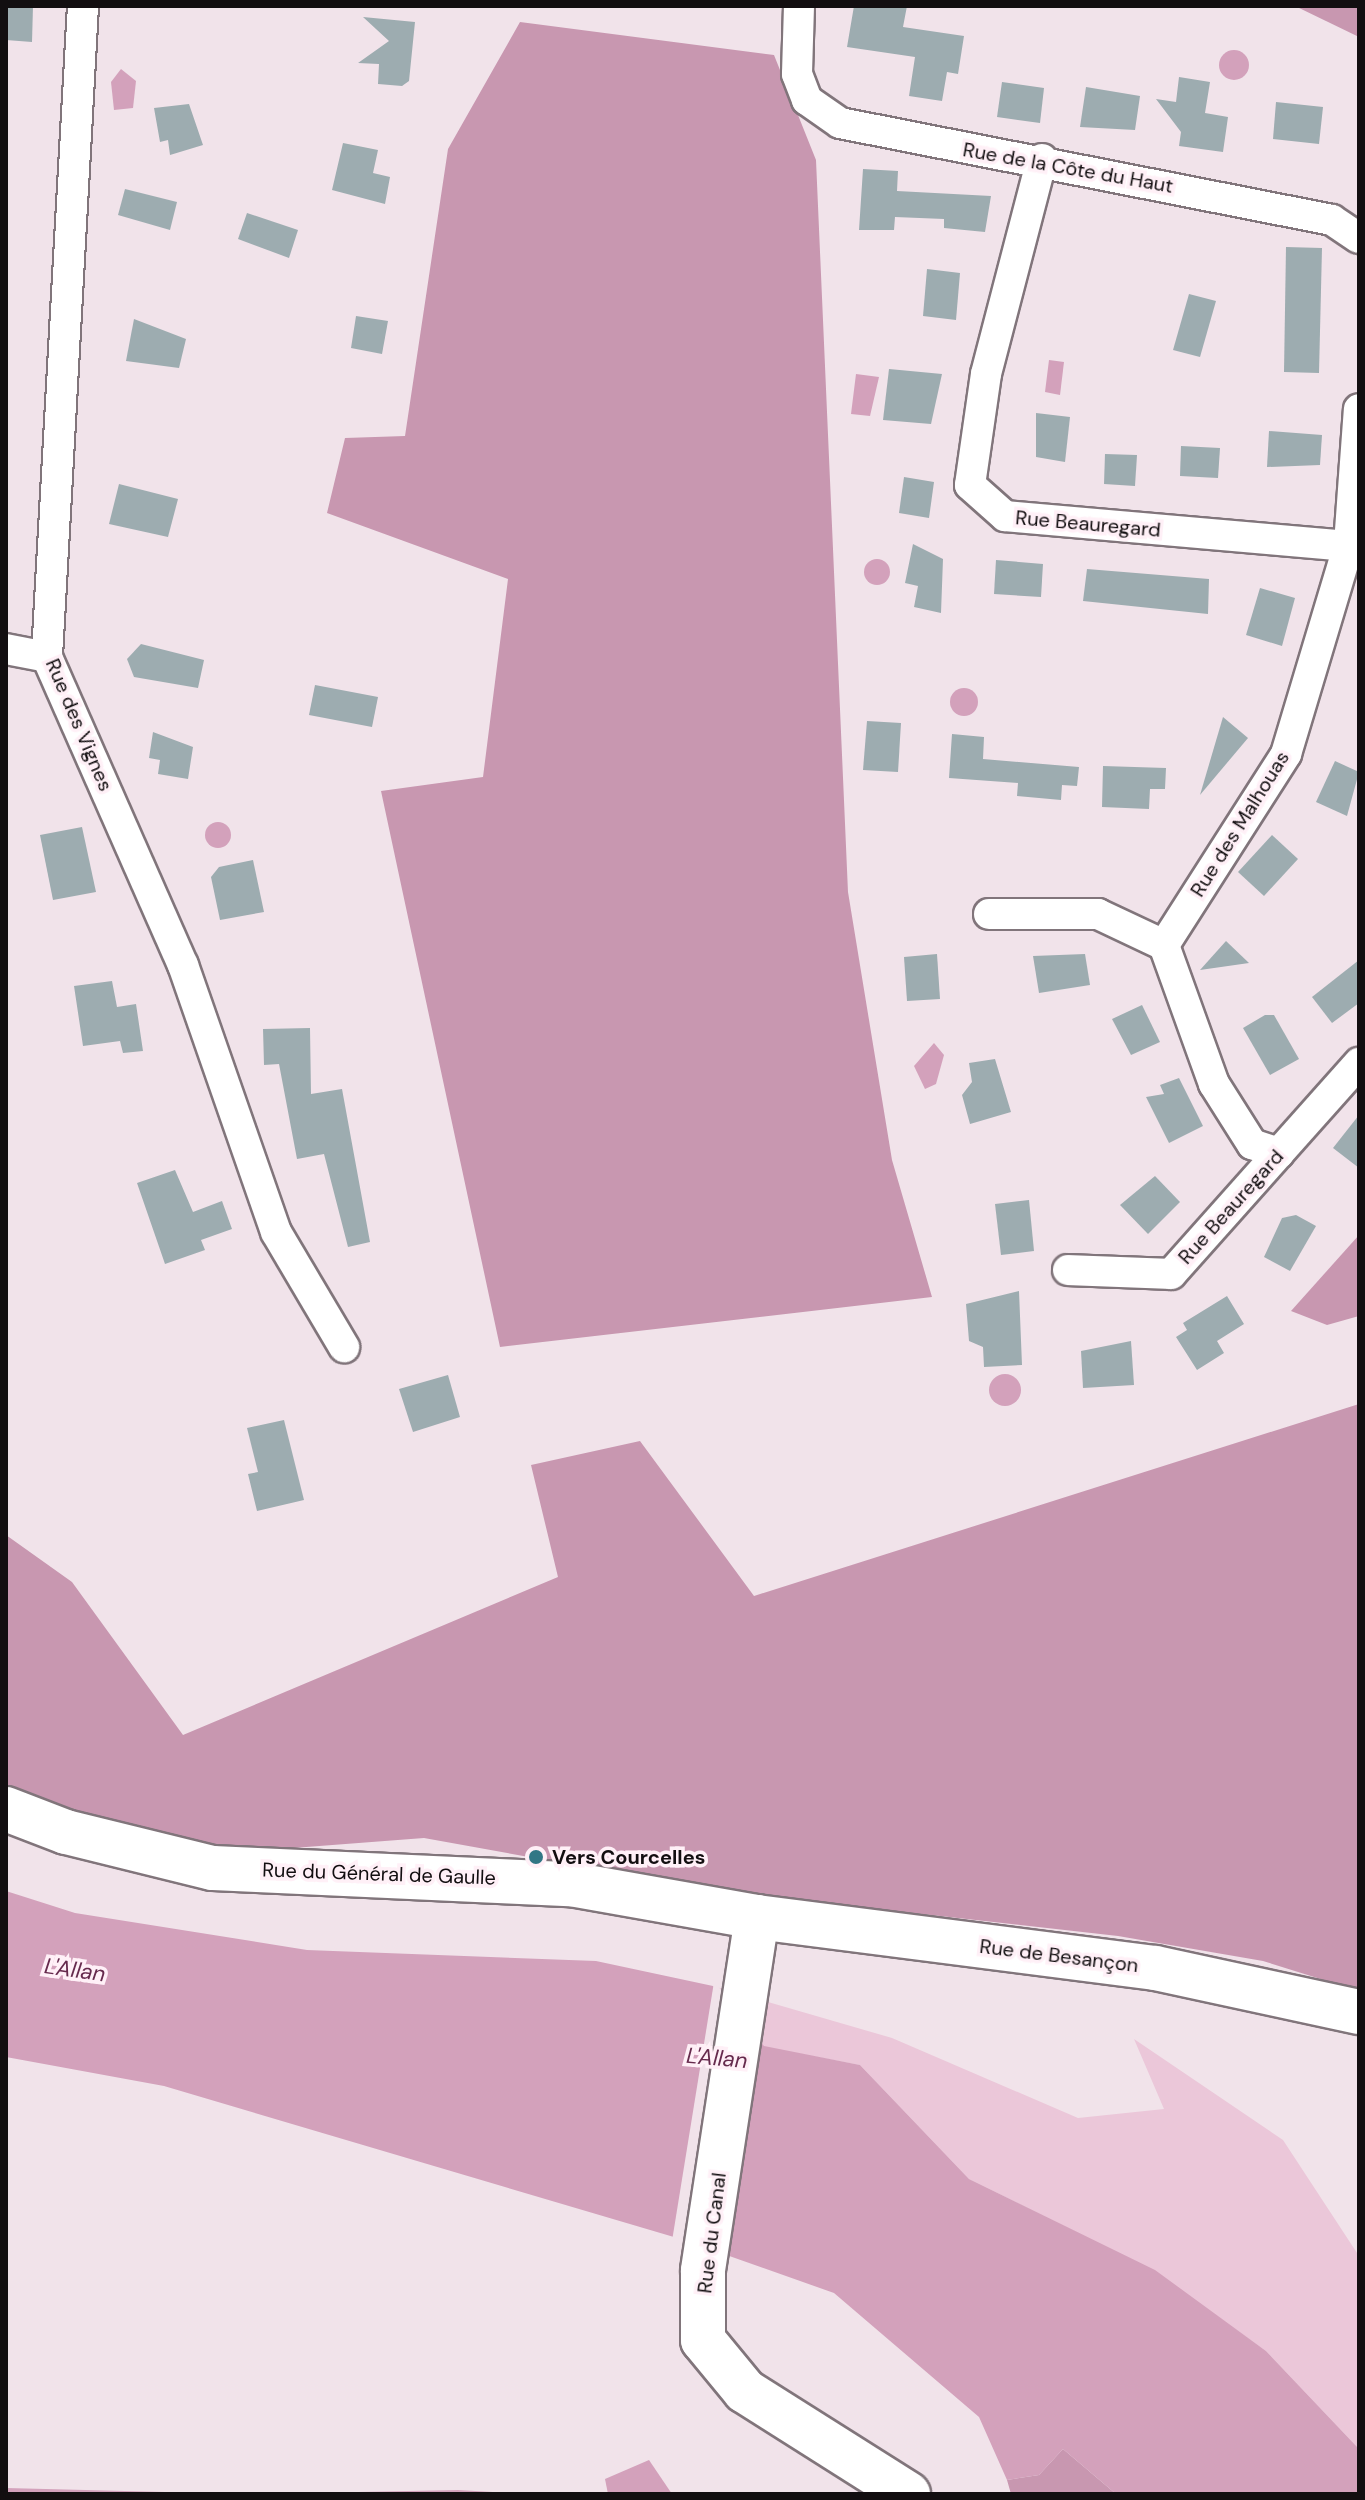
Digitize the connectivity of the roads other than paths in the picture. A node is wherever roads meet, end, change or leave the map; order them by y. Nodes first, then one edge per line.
1 (83, 6) edge
2 (799, 6) edge
3 (1042, 159) junction
4 (1359, 238) edge
5 (1359, 409) edge
6 (1354, 546) edge
7 (6, 649) edge
8 (47, 657) junction
9 (989, 914) dead end
10 (1164, 945) junction
11 (1359, 1063) edge
12 (1279, 1153) junction
13 (1068, 1270) dead end
14 (344, 1347) dead end
15 (6, 1809) edge
16 (757, 1917) junction
17 (1359, 2012) edge
18 (908, 2494) edge

1 - 8 street, Rue des Vignes
2 - 3 street, Rue de la Côte du Haut
3 - 4 street, Rue de la Côte du Haut
3 - 6 street, Rue Beauregard
5 - 6 street, Rue des Malhouas
6 - 10 street, Rue des Malhouas
7 - 8 street
8 - 14 street, Rue des Vignes
9 - 10 street
10 - 12 street
11 - 12 street, Rue Beauregard
12 - 13 street, Rue Beauregard
15 - 16 main road, Rue du Général de Gaulle
16 - 17 main road, Rue de Besançon
16 - 18 main road, Rue du Canal

